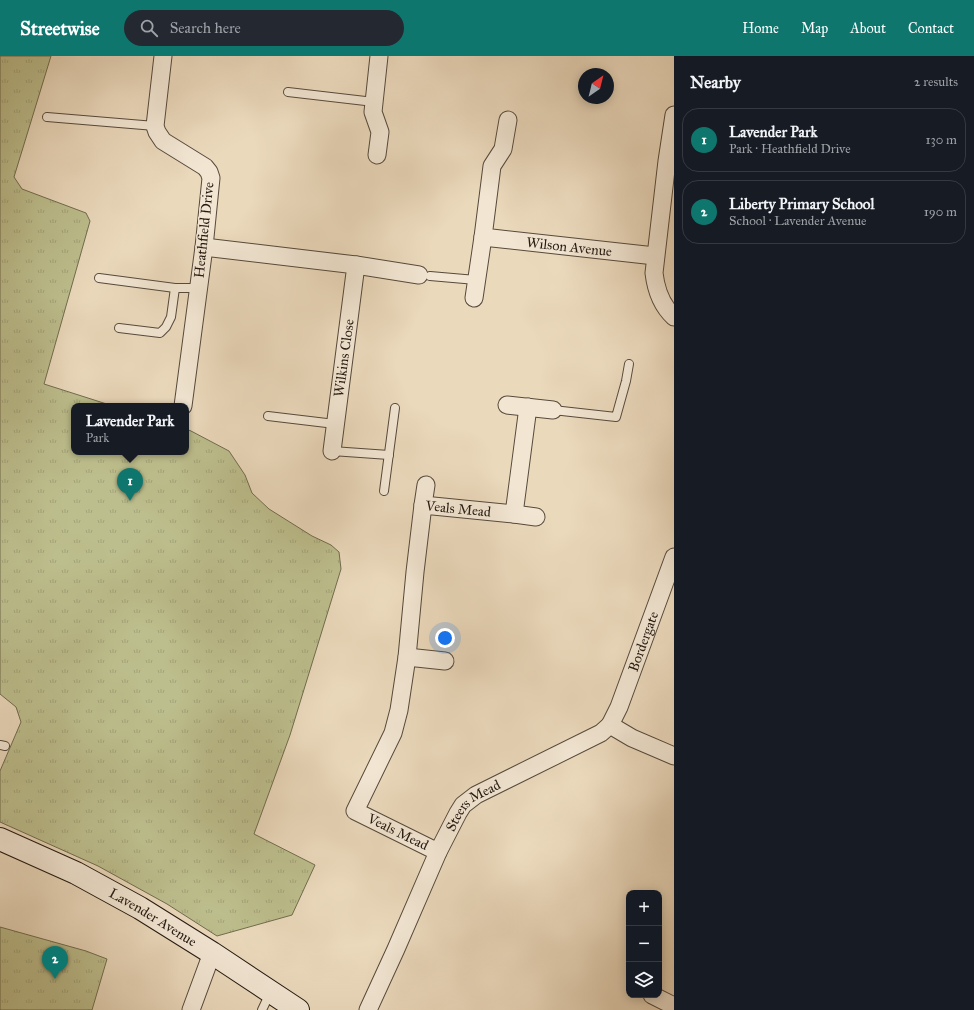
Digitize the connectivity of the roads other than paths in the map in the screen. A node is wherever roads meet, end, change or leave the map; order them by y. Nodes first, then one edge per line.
1 (163, 56) edge
2 (379, 56) edge
3 (288, 92) dead end
4 (374, 102) junction
5 (674, 115) edge
6 (47, 117) dead end
7 (508, 120) dead end
8 (155, 126) junction
9 (377, 155) dead end
10 (483, 238) junction
11 (204, 247) junction
12 (655, 256) junction
13 (356, 265) junction
14 (424, 275) joint
15 (99, 278) dead end
16 (476, 280) junction
17 (175, 288) junction
18 (198, 288) junction
19 (474, 298) dead end
20 (674, 317) edge
21 (119, 328) dead end
22 (629, 364) dead end
23 (183, 403) edge
24 (507, 405) dead end
25 (528, 407) junction
26 (395, 408) dead end
27 (553, 410) joint
28 (268, 416) dead end
29 (335, 424) junction
30 (332, 451) joint
31 (389, 455) junction
32 (426, 485) dead end
33 (384, 491) dead end
34 (424, 504) junction
35 (514, 514) junction
36 (536, 517) dead end
37 (674, 557) edge
38 (407, 657) junction
39 (445, 661) dead end
40 (610, 725) junction
41 (674, 756) edge
42 (0, 839) edge
43 (438, 852) junction
44 (212, 953) junction
45 (658, 998) edge
46 (266, 1001) edge
47 (674, 1006) edge
48 (191, 1010) edge
49 (298, 1010) edge
50 (368, 1010) edge

1 - 8 street
2 - 4 street
3 - 4 lane
4 - 9 street
5 - 12 street
6 - 8 lane
7 - 10 street
8 - 11 street, Heathfield Drive
10 - 12 street, Wilson Avenue
10 - 16 street
11 - 13 street
11 - 18 street, Heathfield Drive
12 - 20 street
13 - 14 street
13 - 29 street, Wilkins Close
14 - 16 lane
15 - 17 lane
16 - 19 street
17 - 18 lane
17 - 21 lane
18 - 23 street, Heathfield Drive
22 - 27 lane
24 - 25 street
25 - 27 street
25 - 35 street
26 - 31 lane
28 - 29 lane
29 - 30 street, Wilkins Close
30 - 31 lane
31 - 33 lane
32 - 34 street
34 - 35 street, Veals Mead
34 - 38 street, Veals Mead
35 - 36 street, Veals Mead
37 - 40 street, Bordergate
38 - 39 street
38 - 43 street, Veals Mead
40 - 41 street
40 - 43 street, Steers Mead
42 - 44 street, Lavender Avenue
43 - 50 street, Steers Mead
44 - 46 street, Lavender Avenue
44 - 48 street
45 - 47 street
46 - 49 street, Lavender Avenue

